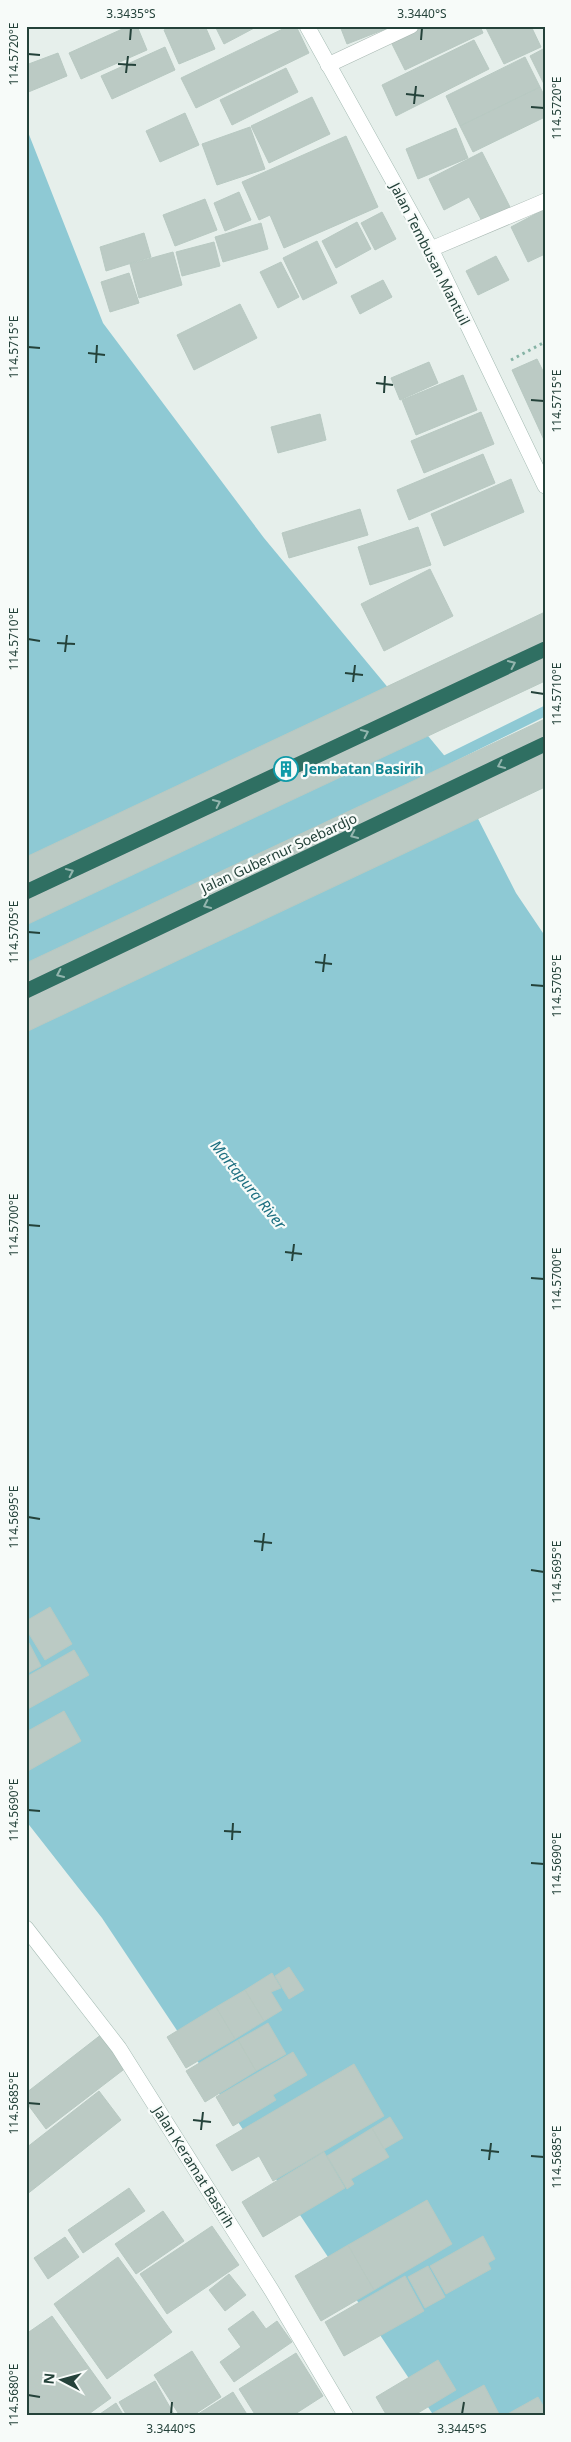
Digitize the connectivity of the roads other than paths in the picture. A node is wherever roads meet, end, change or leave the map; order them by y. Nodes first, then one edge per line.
1 (307, 26) edge
2 (411, 26) edge
3 (328, 65) junction
4 (545, 201) edge
5 (431, 249) junction
6 (545, 486) edge
7 (545, 649) edge
8 (545, 744) edge
9 (26, 892) edge
10 (26, 990) edge
11 (26, 1928) edge
12 (346, 2416) edge

1 - 3 street, Jalan Tembusan Mantuil
2 - 3 street
3 - 5 street, Jalan Tembusan Mantuil
4 - 5 street
5 - 6 street, Jalan Tembusan Mantuil
9 -> 7 highway
8 -> 10 highway, Jalan Gubernur Soebardjo
11 - 12 street, Jalan Keramat Basirih

